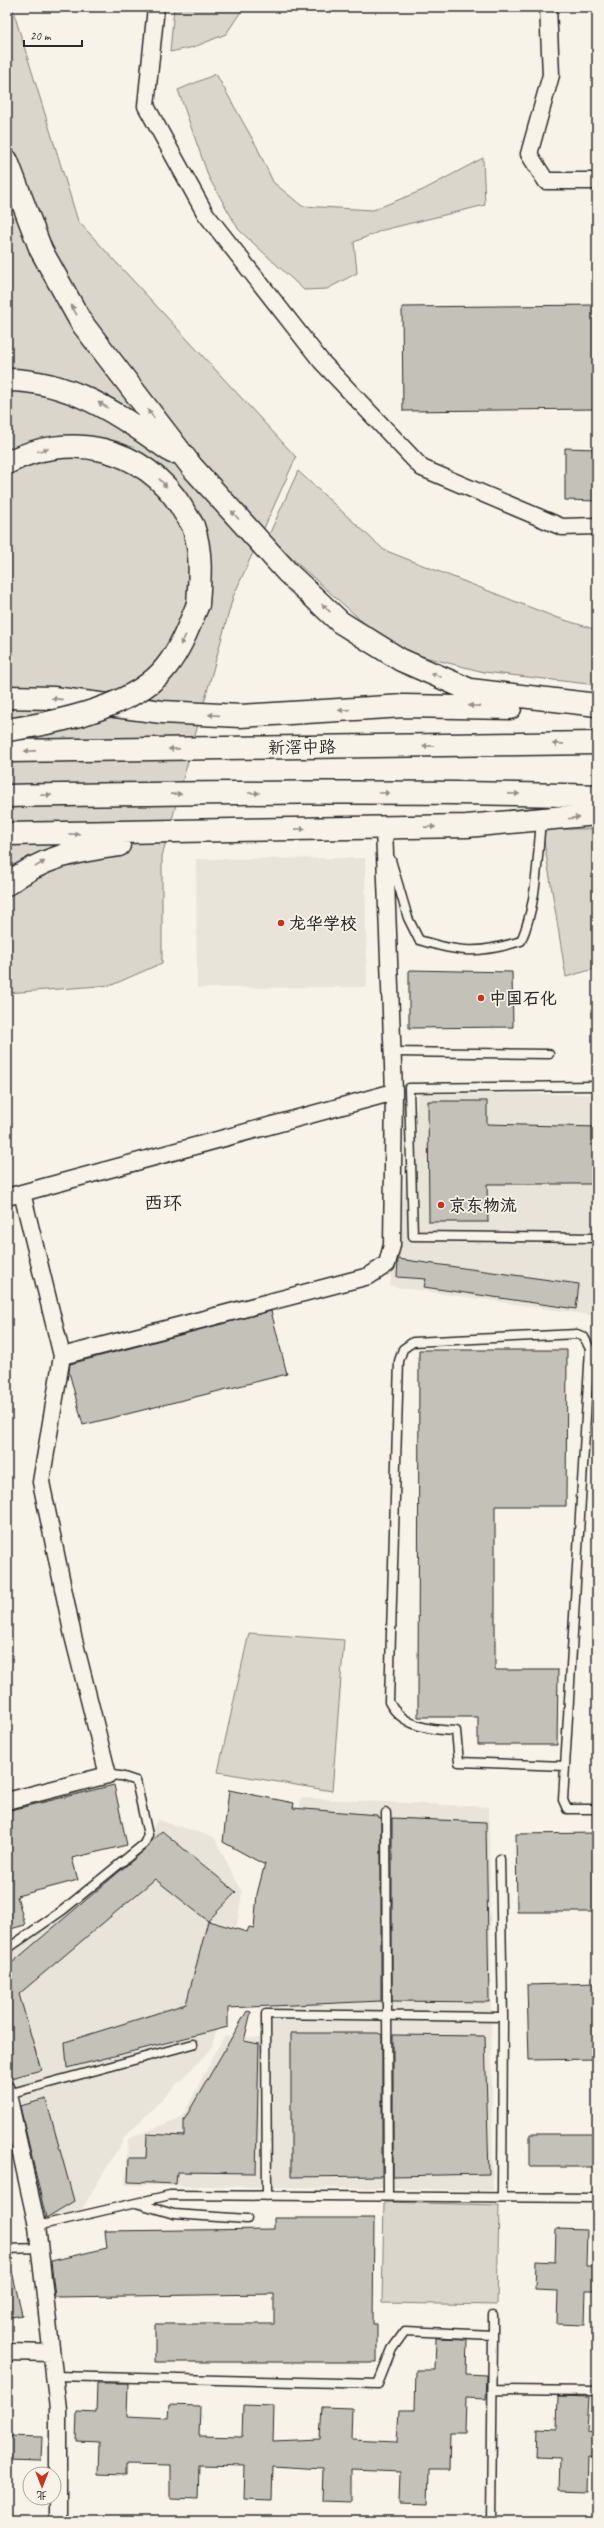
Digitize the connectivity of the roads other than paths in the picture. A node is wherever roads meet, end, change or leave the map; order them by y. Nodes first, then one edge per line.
1 (156, 7) edge
2 (548, 7) edge
3 (7, 161) edge
4 (597, 181) edge
5 (16, 380) edge
6 (7, 463) edge
7 (192, 467) junction
8 (597, 526) edge
9 (7, 698) edge
10 (597, 705) edge
11 (597, 710) edge
12 (7, 730) edge
13 (597, 743) edge
14 (7, 751) edge
15 (7, 796) edge
16 (597, 796) edge
17 (597, 814) edge
18 (540, 821) junction
19 (261, 830) junction
20 (7, 834) edge
21 (385, 836) junction
22 (7, 884) edge
23 (392, 1052) junction
24 (549, 1054) dead end
25 (597, 1086) edge
26 (394, 1092) junction
27 (14, 1195) edge
28 (597, 1238) edge
29 (62, 1356) junction
30 (565, 1766) junction
31 (108, 1775) junction
32 (7, 1801) edge
33 (597, 1809) edge
34 (386, 1813) dead end
35 (500, 1859) dead end
36 (7, 1949) edge
37 (387, 2016) junction
38 (503, 2017) junction
39 (193, 2044) dead end
40 (8, 2092) edge
41 (267, 2196) junction
42 (388, 2196) junction
43 (502, 2197) junction
44 (597, 2198) edge
45 (133, 2202) junction
46 (247, 2219) dead end
47 (37, 2226) junction
48 (39, 2248) junction
49 (7, 2249) edge
50 (493, 2315) dead end
51 (493, 2335) junction
52 (7, 2352) edge
53 (51, 2353) junction
54 (54, 2376) junction
55 (493, 2390) junction
56 (597, 2391) edge
57 (58, 2521) edge
58 (491, 2521) edge

1 - 8 street
2 - 4 street
7 -> 3 highway
7 -> 5 highway
6 -> 12 highway, bridge
10 -> 7 highway
11 -> 9 highway
13 -> 14 highway, 新滘中路
15 -> 16 highway
18 -> 17 highway
21 -> 18 highway
18 - 21 lane
20 -> 19 highway
19 -> 21 highway
22 -> 19 highway
21 - 23 street
23 - 24 lane
23 - 26 street
25 - 28 lane
26 - 27 street
26 - 29 street
27 - 29 street
29 - 31 street
30 - 30 lane
30 - 33 lane
31 - 32 street
31 - 36 lane
34 - 37 lane
35 - 38 lane
37 - 38 lane
37 - 41 lane
37 - 42 lane
38 - 43 lane
39 - 40 lane
40 - 47 street
41 - 42 lane
41 - 45 lane
42 - 43 lane
43 - 44 lane
45 - 46 lane
45 - 47 lane
47 - 48 street
48 - 49 lane
48 - 53 street
50 - 51 lane
51 - 54 lane
51 - 55 lane
52 - 53 street
53 - 54 street
54 - 57 street
55 - 56 lane
55 - 58 lane

